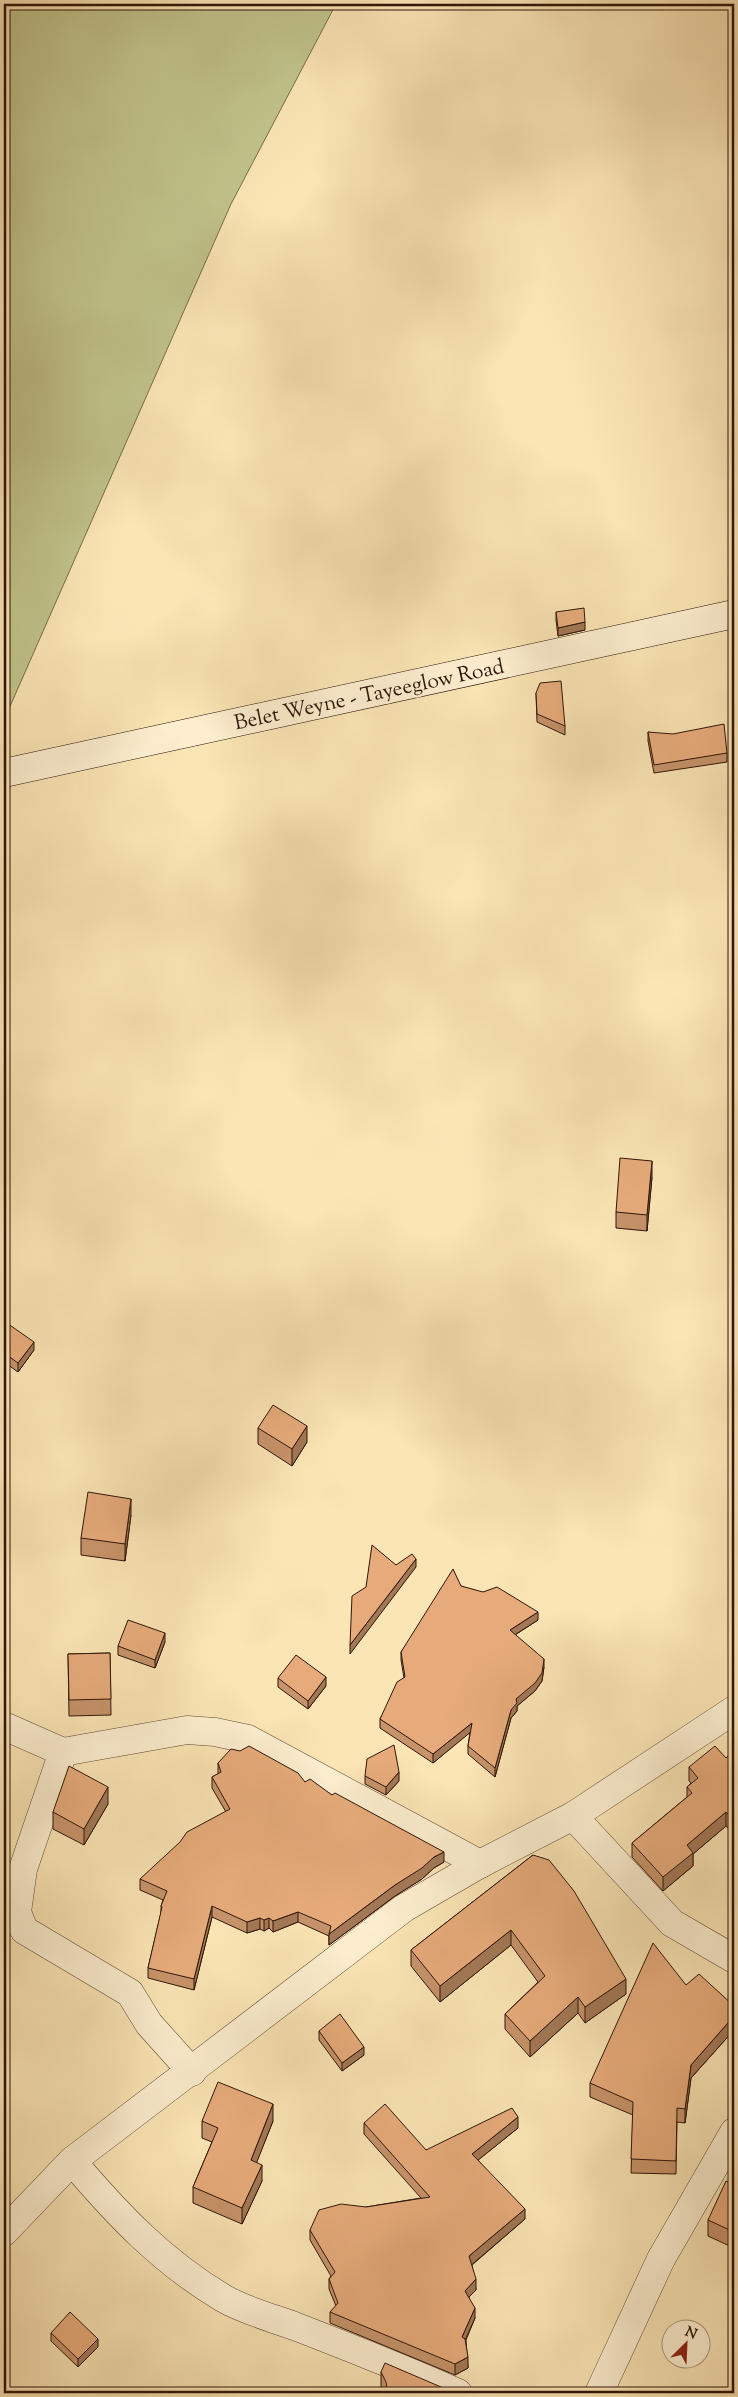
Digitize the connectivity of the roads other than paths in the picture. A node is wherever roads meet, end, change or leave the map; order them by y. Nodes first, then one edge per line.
1 (734, 614) edge
2 (4, 773) edge
3 (734, 1710) edge
4 (4, 1726) edge
5 (63, 1752) junction
6 (574, 1816) junction
7 (480, 1864) junction
8 (734, 1959) edge
9 (192, 2072) junction
10 (734, 2132) edge
11 (72, 2161) junction
12 (4, 2232) edge
13 (458, 2393) edge
14 (599, 2393) edge

1 - 2 street, Belet Weyne - Tayeeglow Road
3 - 6 street
4 - 5 street
5 - 7 street
5 - 9 street
6 - 7 street
6 - 8 street
7 - 9 street
9 - 11 street
10 - 14 street
11 - 12 street
11 - 13 street

